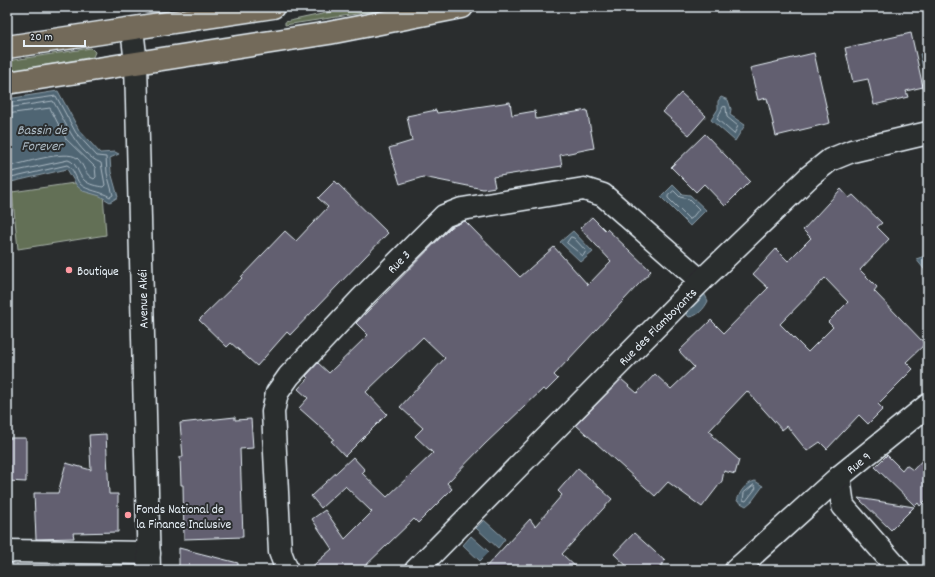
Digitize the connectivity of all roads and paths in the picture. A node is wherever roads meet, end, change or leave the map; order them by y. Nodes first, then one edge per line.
1 (273, 7) edge
2 (462, 7) edge
3 (132, 29) junction
4 (7, 47) edge
5 (136, 63) junction
6 (7, 83) edge
7 (928, 133) edge
8 (701, 281) junction
9 (928, 405) edge
10 (839, 477) junction
11 (7, 551) edge
12 (149, 562) edge
13 (287, 570) edge
14 (416, 570) edge
15 (736, 570) edge
16 (899, 570) edge

1 - 3 highway
2 - 5 highway
3 - 4 highway
3 - 5 street, Avenue Akéi
5 - 6 highway
5 - 12 street, Avenue Akéi
7 - 8 street, Rue des Flamboyants
8 - 13 street, Rue 3
8 - 14 street, Rue des Flamboyants
9 - 10 street, Rue 9
10 - 15 street
10 - 16 street, Rue 9
11 - 12 street

